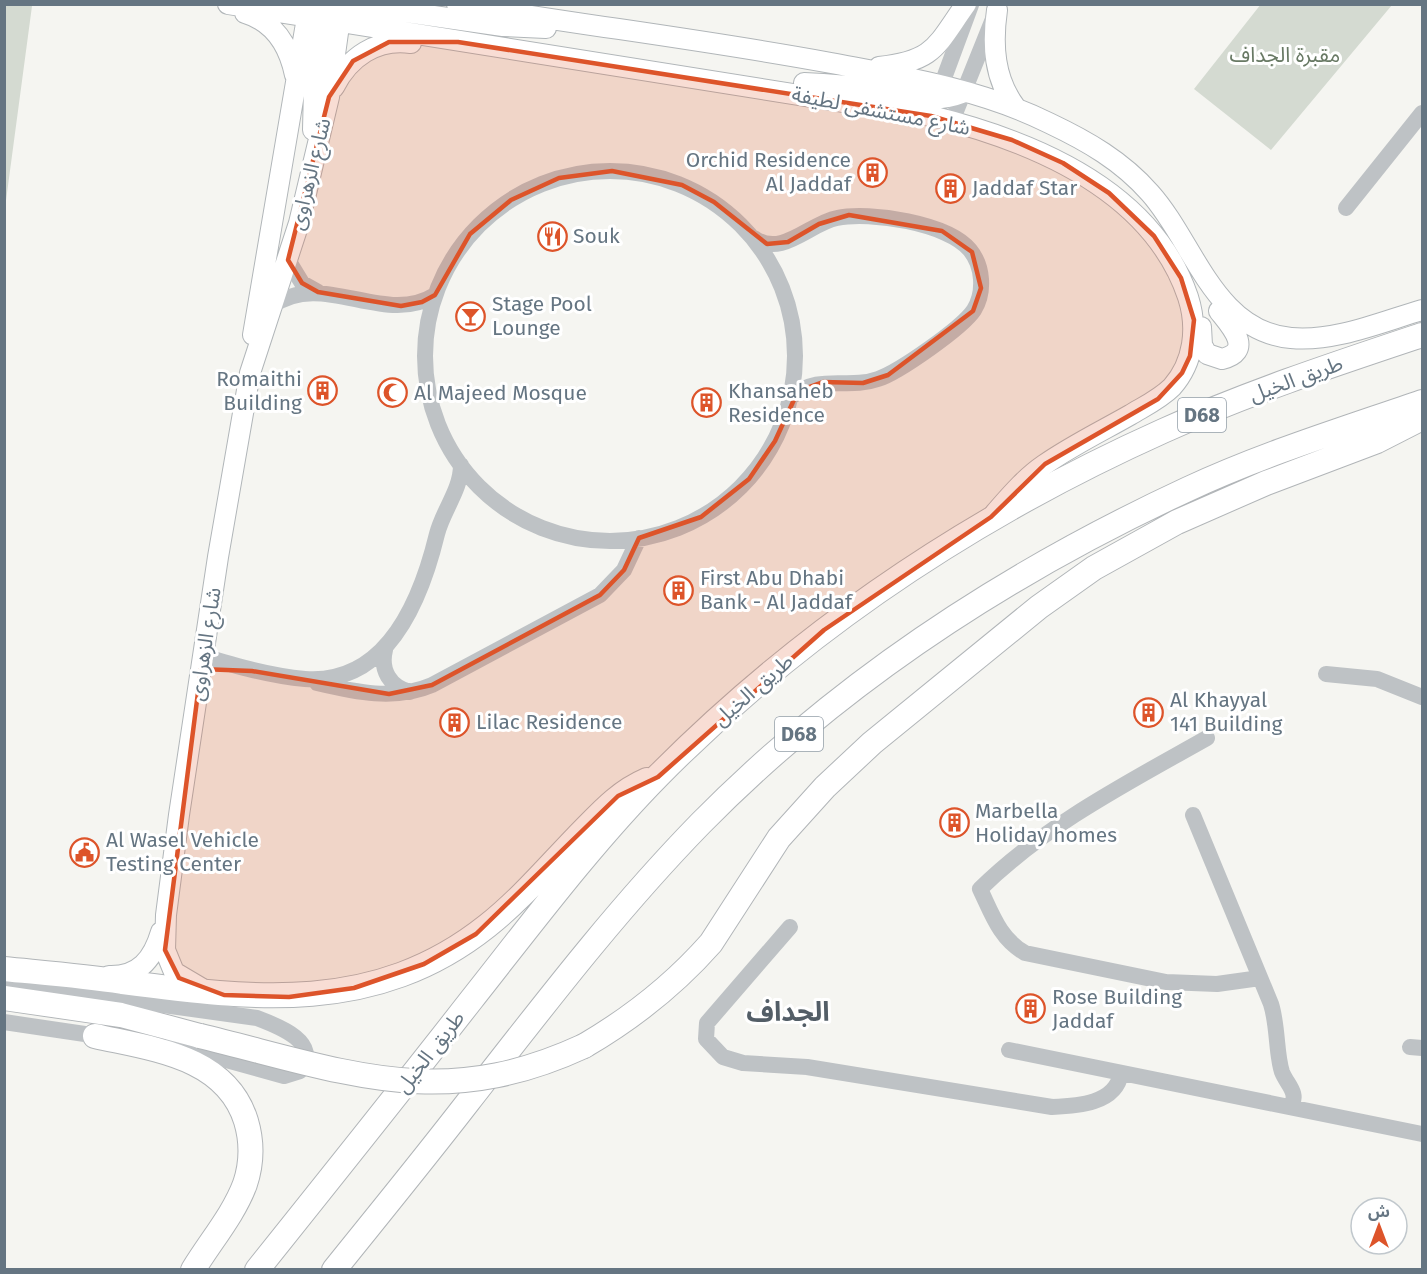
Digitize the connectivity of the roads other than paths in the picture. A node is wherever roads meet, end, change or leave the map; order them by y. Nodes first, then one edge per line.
1 (226, 4) edge
2 (351, 4) edge
3 (969, 4) edge
4 (460, 5) edge
5 (998, 7) edge
6 (326, 10) edge
7 (579, 23) junction
8 (458, 42) junction
9 (862, 69) junction
10 (296, 90) junction
11 (964, 92) junction
12 (329, 98) junction
13 (936, 100) junction
14 (1016, 108) junction
15 (1422, 114) edge
16 (952, 121) junction
17 (316, 151) junction
18 (1346, 208) dead end
19 (754, 238) junction
20 (788, 242) junction
21 (288, 260) junction
22 (1198, 264) junction
23 (776, 273) junction
24 (1181, 278) junction
25 (318, 292) junction
26 (435, 295) junction
27 (272, 306) junction
28 (401, 306) junction
29 (1422, 310) edge
30 (426, 333) junction
31 (1422, 335) edge
32 (796, 358) junction
33 (250, 373) junction
34 (823, 382) junction
35 (791, 397) junction
36 (1422, 402) edge
37 (1422, 418) edge
38 (461, 465) junction
39 (991, 517) junction
40 (639, 538) junction
41 (385, 650) junction
42 (202, 662) junction
43 (1326, 674) dead end
44 (304, 679) junction
45 (411, 692) junction
46 (1422, 697) edge
47 (1207, 738) dead end
48 (658, 777) junction
49 (1193, 814) dead end
50 (166, 915) junction
51 (790, 927) dead end
52 (4, 969) edge
53 (70, 975) junction
54 (1260, 978) junction
55 (4, 983) edge
56 (224, 995) junction
57 (4, 998) edge
58 (4, 1022) edge
59 (95, 1036) junction
60 (1009, 1050) dead end
61 (1121, 1073) junction
62 (1291, 1107) junction
63 (1422, 1134) edge
64 (349, 1259) edge
65 (193, 1269) edge
66 (257, 1269) edge
67 (334, 1269) edge

1 - 6 main road, شارع مستشفى لطيفة
1 - 10 main road
2 - 7 main road
3 - 9 main road
3 - 13 street
4 - 7 main road, شارع مستشفى لطيفة
5 - 11 street
5 - 14 main road
6 - 8 main road, شارع مستشفى لطيفة
6 - 10 main road, شارع الزهراوى
6 - 12 main road, شارع الزهراوى
6 - 17 main road
7 - 9 main road, شارع مستشفى لطيفة
8 - 12 main road
8 - 13 main road, شارع مستشفى لطيفة
9 - 13 main road, شارع مستشفى لطيفة
10 - 33 main road, شارع الزهراوى
11 - 13 main road, شارع مستشفى لطيفة
11 - 14 main road, شارع مستشفى لطيفة
11 - 16 street
12 - 17 main road, شارع الزهراوى
13 - 16 main road, شارع مستشفى لطيفة
14 - 22 main road, شارع مستشفى لطيفة
15 - 18 street
16 - 24 main road, شارع مستشفى لطيفة
17 - 21 main road, شارع الزهراوى
19 - 20 street
19 - 23 street
19 - 26 street
20 - 23 street
20 - 34 street
21 - 25 street
21 - 27 main road, شارع الزهراوى
22 - 24 main road
22 - 29 main road, شارع مستشفى لطيفة
23 - 32 street
24 - 39 main road, شارع مستشفى لطيفة
25 - 27 street
25 - 28 street
26 - 28 street
26 - 30 street
27 - 33 main road, شارع الزهراوى
28 - 30 street
30 - 38 street
31 - 39 highway, طريق الخيل / D68
32 - 34 street
32 - 35 street
33 - 42 main road, شارع الزهراوى
34 - 35 street
35 - 40 street
36 - 64 highway, D68
37 - 57 highway, bridge
38 - 40 street
38 - 41 street
39 - 48 highway, طريق الخيل / D68
40 - 45 street
41 - 44 street
41 - 45 street
42 - 44 street
42 - 50 main road, شارع الزهراوى
43 - 46 street
44 - 45 street
47 - 54 street
48 - 56 highway
48 - 66 highway, طريق الخيل / D68
49 - 54 street
50 - 53 main road, شارع الزهراوى
50 - 56 main road, شارع الزهراوى
51 - 61 street
52 - 53 highway
53 - 56 highway
54 - 62 street
55 - 59 street
58 - 59 street
59 - 65 highway
60 - 61 street
61 - 62 street
62 - 63 street
64 - 67 highway, D68

